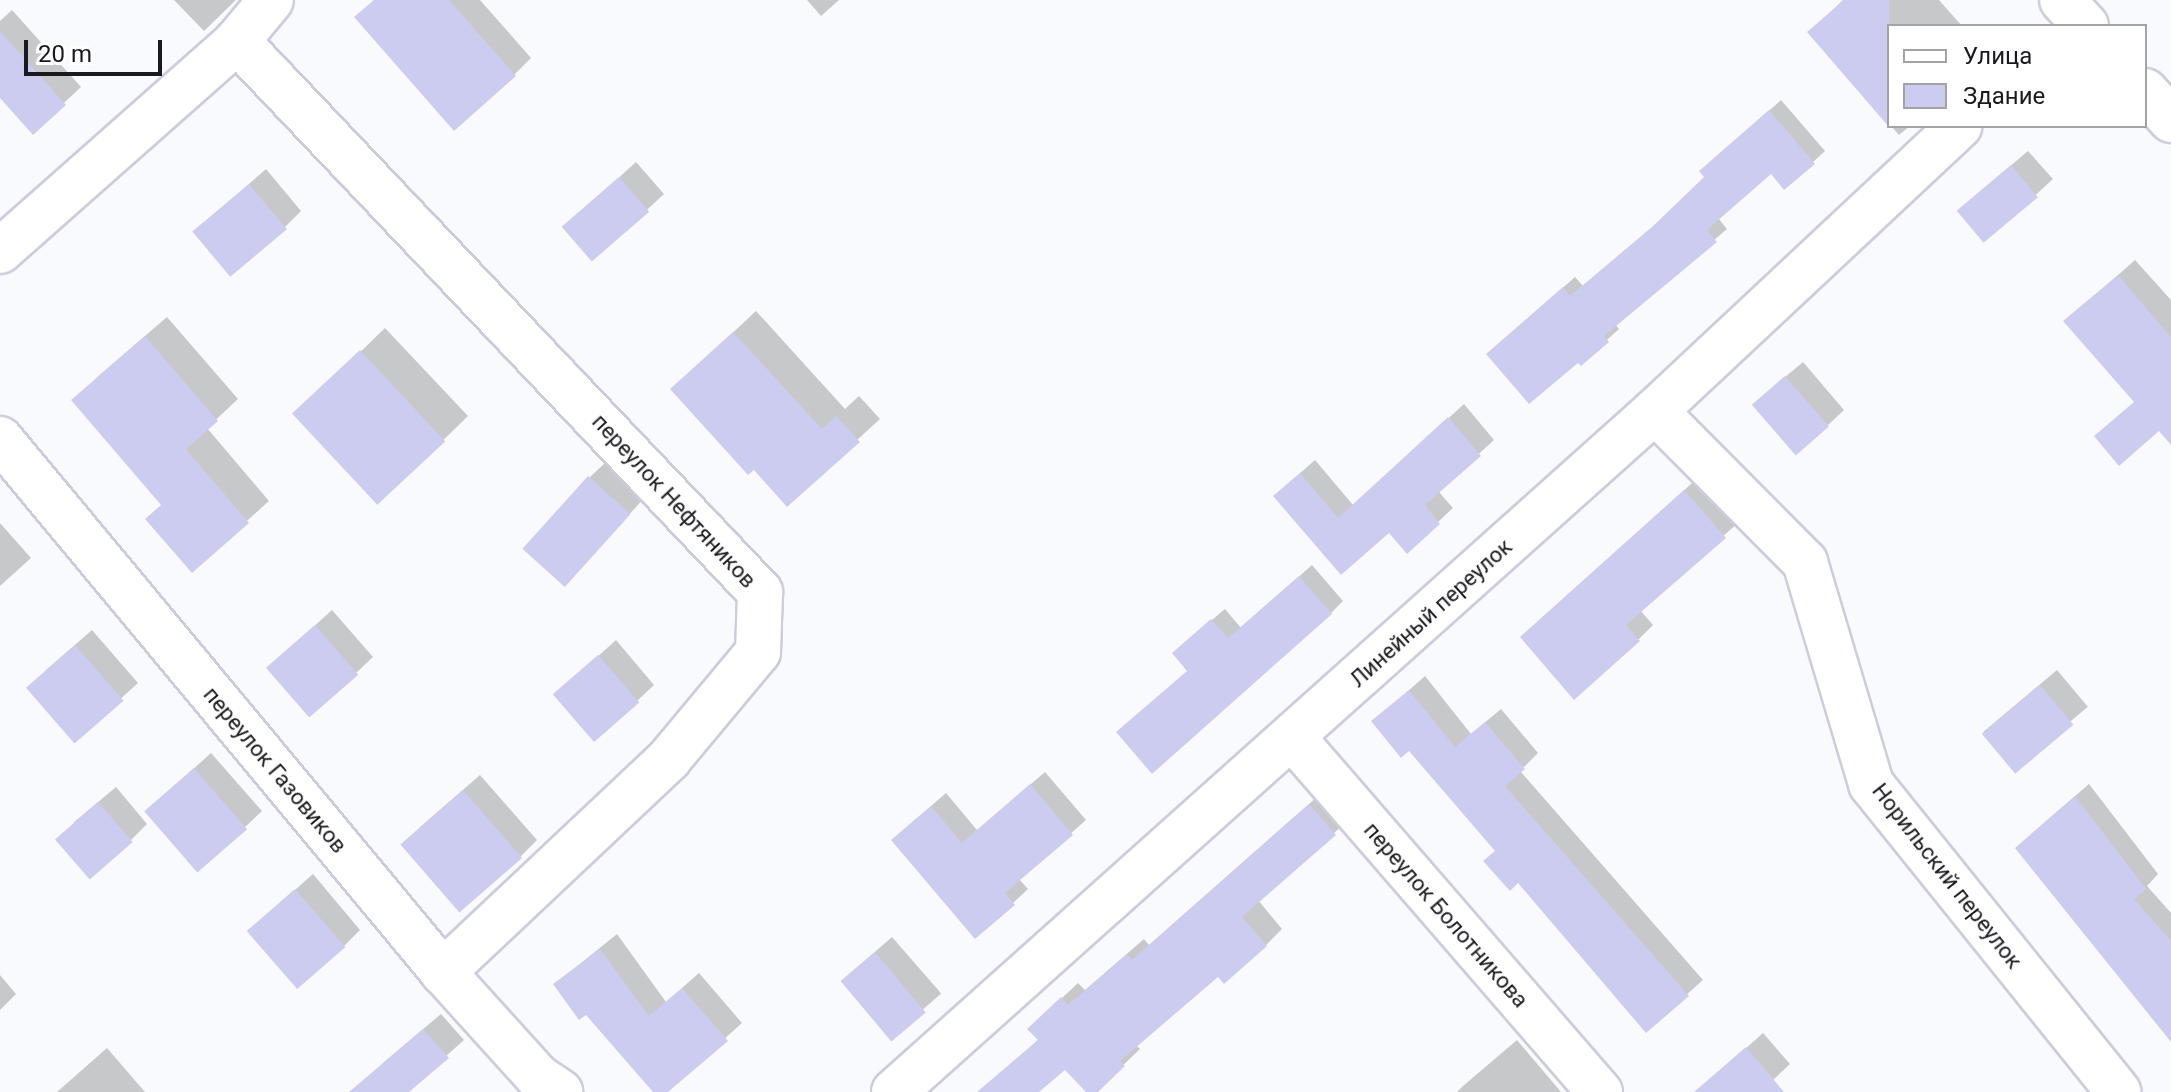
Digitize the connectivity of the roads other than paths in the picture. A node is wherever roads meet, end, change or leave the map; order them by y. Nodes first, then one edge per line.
1 (271, 0) edge
2 (237, 41) junction
3 (2147, 93) edge
4 (2171, 120) edge
5 (1958, 128) edge
6 (0, 251) edge
7 (1655, 411) junction
8 (0, 439) edge
9 (1293, 738) junction
10 (443, 972) junction
11 (560, 1092) edge
12 (894, 1092) edge
13 (1600, 1092) edge
14 (2119, 1092) edge

1 - 2 street
2 - 6 street
2 - 10 street, переулок Нефтяников
3 - 4 street
5 - 7 street, Линейный переулок
7 - 9 street, Линейный переулок
7 - 14 street, Норильский переулок
8 - 10 street, переулок Газовиков
9 - 12 street, Линейный переулок
9 - 13 street, переулок Болотникова
10 - 11 street, переулок Газовиков

